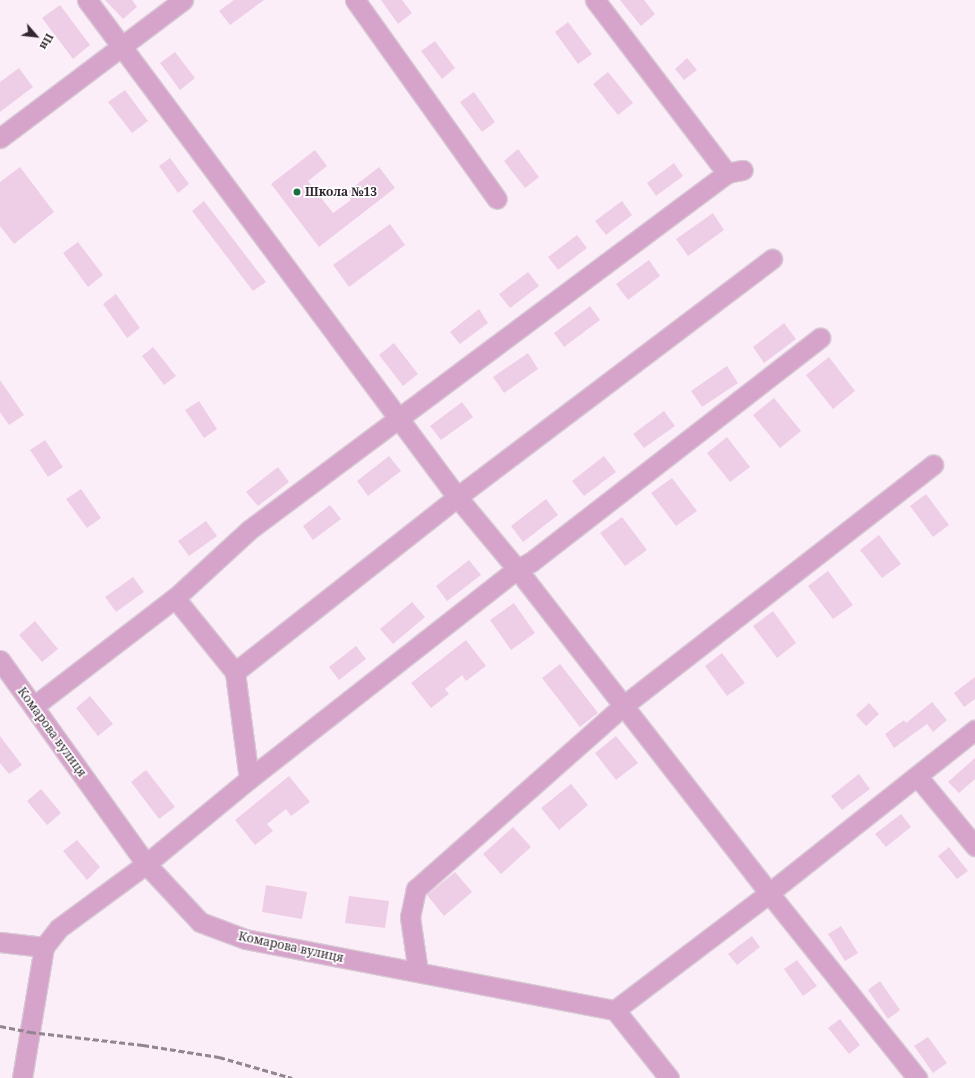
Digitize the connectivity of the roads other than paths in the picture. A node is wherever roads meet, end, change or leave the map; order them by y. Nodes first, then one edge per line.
1 (86, 0) edge
2 (182, 0) edge
3 (355, 0) edge
4 (595, 0) edge
5 (122, 45) junction
6 (0, 138) edge
7 (497, 199) dead end
8 (772, 260) dead end
9 (820, 338) dead end
10 (399, 420) junction
11 (933, 465) dead end
12 (457, 497) junction
13 (517, 569) junction
14 (175, 598) junction
15 (0, 660) edge
16 (235, 672) junction
17 (34, 706) junction
18 (623, 706) junction
19 (975, 730) edge
20 (917, 776) junction
21 (249, 779) junction
22 (975, 846) edge
23 (146, 864) junction
24 (769, 893) junction
25 (0, 942) edge
26 (44, 947) junction
27 (418, 972) junction
28 (615, 1010) junction
29 (22, 1078) edge
30 (669, 1078) edge
31 (917, 1078) edge

1 - 5 street
2 - 5 street
3 - 7 street
4 - 10 street
5 - 6 street
5 - 10 street
8 - 12 street
9 - 13 street
10 - 12 street
10 - 14 street
11 - 18 street
12 - 13 street
12 - 16 street
13 - 18 street
13 - 21 street
14 - 16 street
14 - 17 street
15 - 17 street, Комарова вулиця
16 - 21 street
17 - 23 street, Комарова вулиця
18 - 24 street
18 - 27 street
19 - 20 street
20 - 22 street
20 - 24 street
21 - 23 street
23 - 26 street
23 - 27 street, Комарова вулиця
24 - 28 street
24 - 31 street
25 - 26 street
26 - 29 street
27 - 28 street, Комарова вулиця
28 - 30 street

